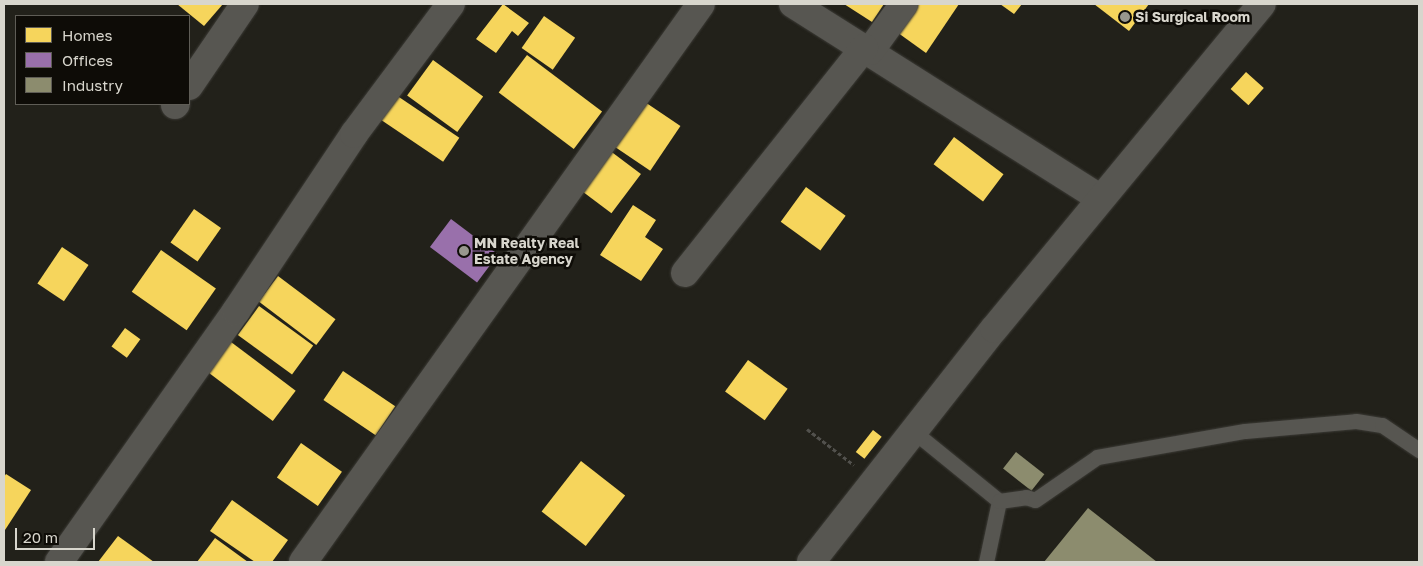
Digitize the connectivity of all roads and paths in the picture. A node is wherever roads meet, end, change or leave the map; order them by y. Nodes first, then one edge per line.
1 (245, 4) edge
2 (451, 4) edge
3 (702, 4) edge
4 (793, 4) edge
5 (904, 4) edge
6 (1262, 4) edge
7 (867, 50) junction
8 (190, 84) edge
9 (1100, 198) junction
10 (685, 273) dead end
11 (807, 428) dead end
12 (914, 431) junction
13 (1419, 450) edge
14 (874, 481) junction
15 (999, 501) junction
16 (59, 562) edge
17 (303, 562) edge
18 (811, 562) edge
19 (986, 562) edge

1 - 8 street
2 - 16 street
3 - 17 street
4 - 7 street
5 - 7 street
6 - 9 street
7 - 9 street
7 - 10 street
9 - 12 street
11 - 14 path
12 - 14 street
12 - 15 lane
13 - 15 lane
14 - 18 street
15 - 19 lane

